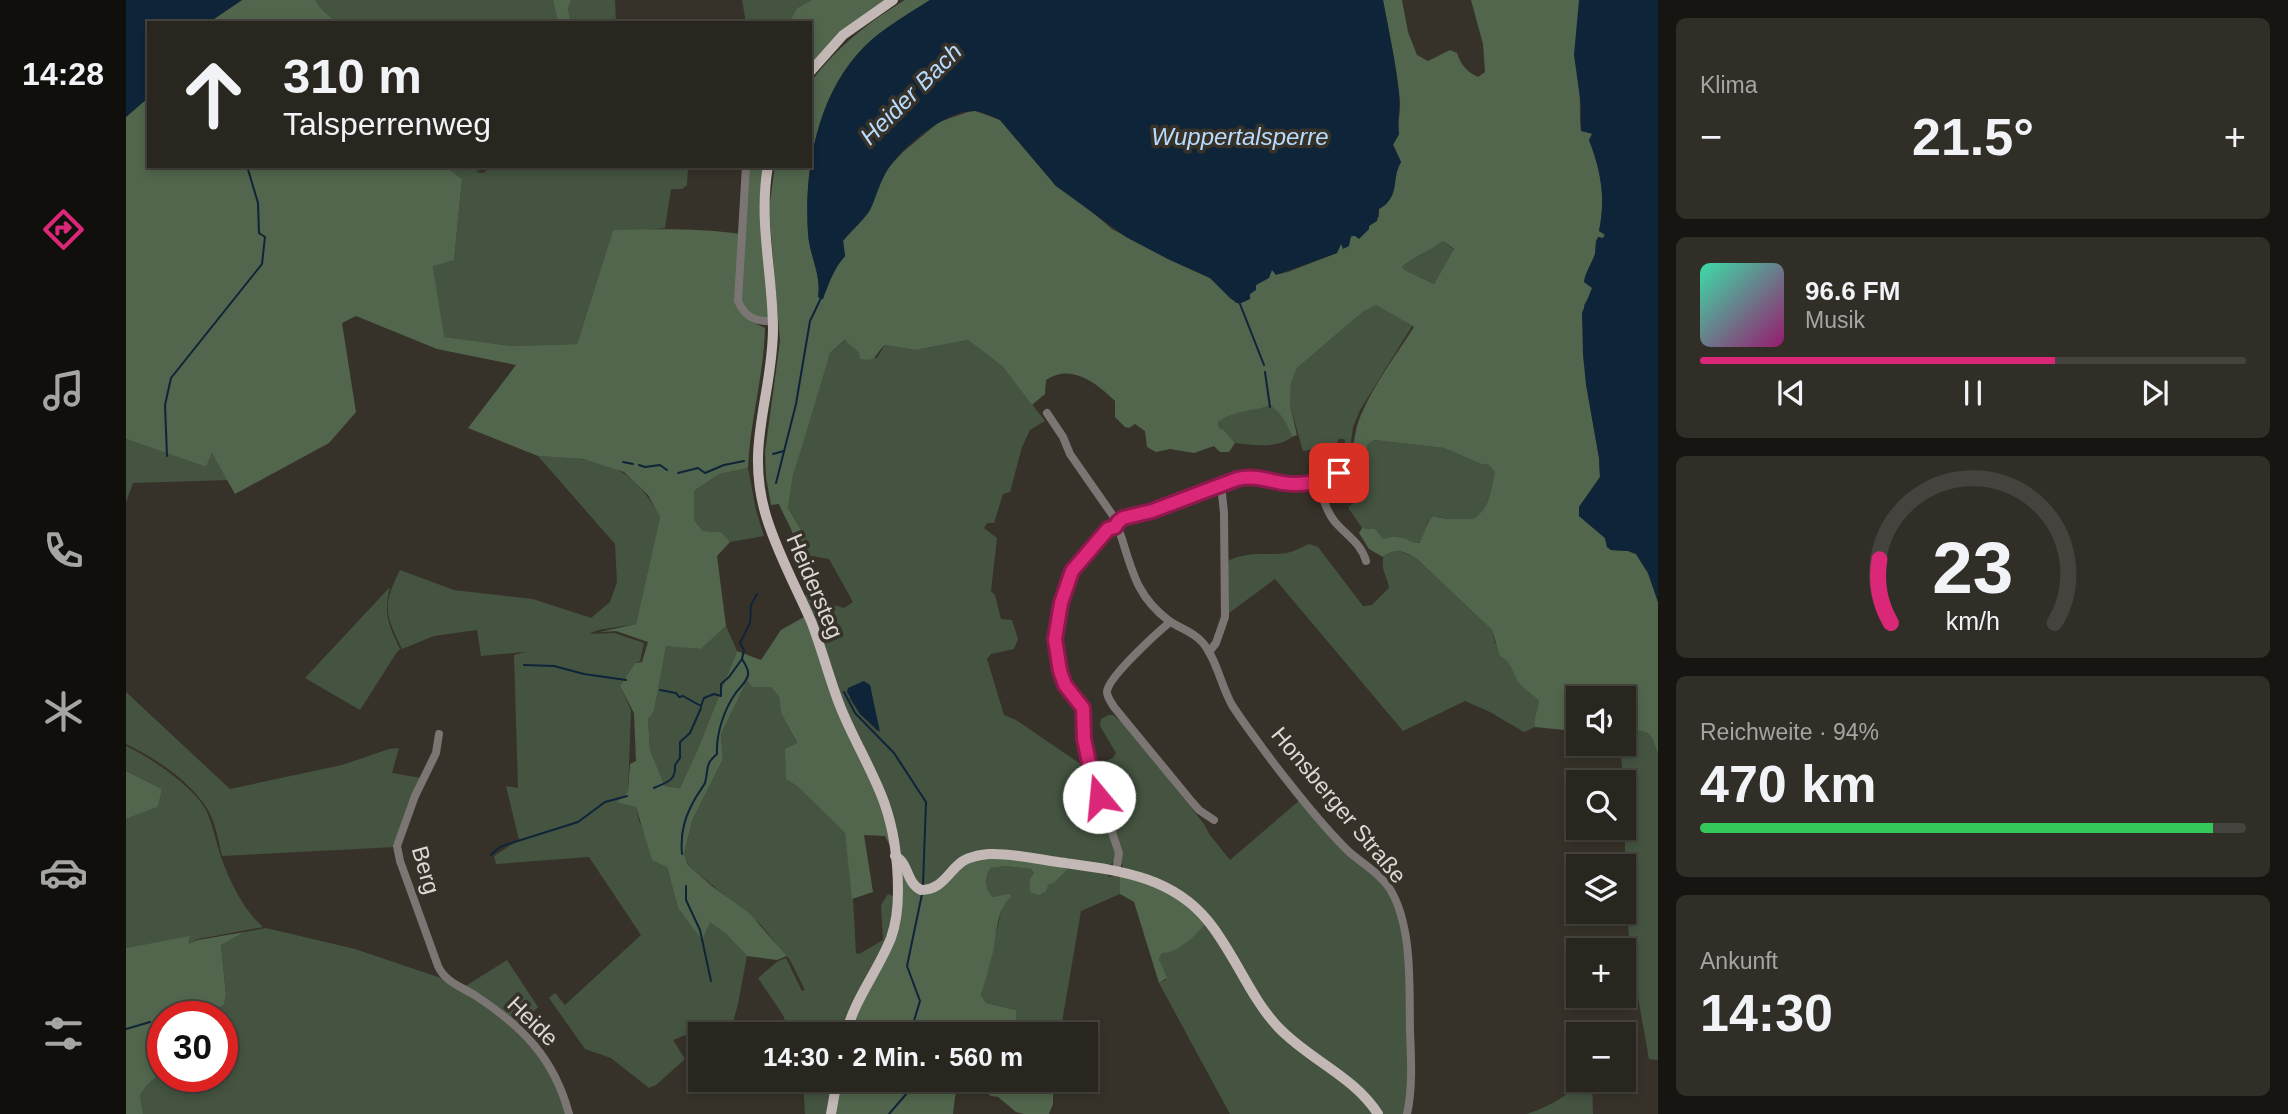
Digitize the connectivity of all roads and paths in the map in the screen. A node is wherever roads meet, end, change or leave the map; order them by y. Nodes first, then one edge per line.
1 (893, 0) edge
2 (812, 70) edge
3 (746, 168) edge
4 (768, 168) edge
5 (773, 321) junction
6 (1047, 413) dead end
7 (1339, 473) dead end
8 (1318, 481) junction
9 (1221, 484) junction
10 (1115, 527) junction
11 (1366, 561) dead end
12 (1170, 622) junction
13 (1209, 652) junction
14 (439, 734) dead end
15 (1214, 820) dead end
16 (895, 856) junction
17 (1116, 871) junction
18 (444, 978) joint
19 (851, 1022) edge
20 (835, 1092) edge
21 (569, 1114) edge
22 (831, 1114) edge
23 (1378, 1114) edge
24 (1407, 1114) edge

1 - 2 main road
3 - 5 street
4 - 5 main road, Heidersteg
5 - 16 main road, Heidersteg
6 - 10 street, Honsberger Straße
7 - 8 street
8 - 9 street
8 - 11 street
9 - 10 street
9 - 13 street
10 - 12 street, Honsberger Straße
10 - 17 street
12 - 13 street, Honsberger Straße
12 - 15 street
13 - 24 street, Honsberger Straße
14 - 18 street, Berg
16 - 17 main road
16 - 19 main road, Heidersteg
17 - 23 main road
18 - 21 street, Heide
20 - 22 main road

